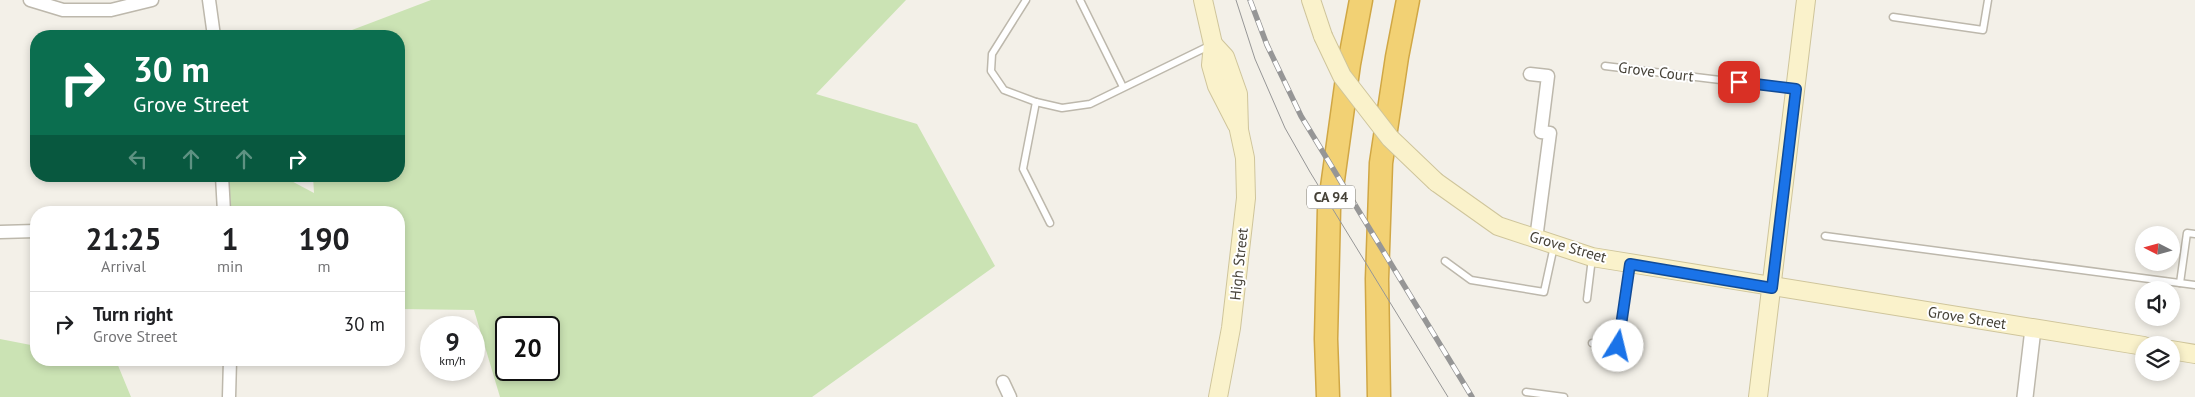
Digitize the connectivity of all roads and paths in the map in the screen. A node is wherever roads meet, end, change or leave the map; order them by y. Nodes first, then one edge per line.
1 (30, 0) edge
2 (152, 0) edge
3 (209, 0) edge
4 (1026, 0) edge
5 (1080, 0) edge
6 (1203, 0) edge
7 (1311, 0) edge
8 (1361, 0) edge
9 (1408, 0) edge
10 (1806, 0) edge
11 (1988, 0) edge
12 (1893, 17) dead end
13 (213, 30) edge
14 (1214, 44) junction
15 (1605, 66) dead end
16 (1530, 74) dead end
17 (1123, 87) junction
18 (1796, 89) junction
19 (1036, 102) junction
20 (222, 182) edge
21 (224, 206) edge
22 (1050, 223) dead end
23 (30, 231) edge
24 (0, 232) edge
25 (2195, 234) edge
26 (1825, 236) dead end
27 (1536, 238) junction
28 (1554, 244) junction
29 (1592, 257) junction
30 (1445, 262) dead end
31 (1630, 264) junction
32 (2165, 281) edge
33 (2180, 283) joint
34 (2195, 284) edge
35 (1772, 288) junction
36 (1587, 299) dead end
37 (2033, 329) junction
38 (1592, 343) dead end
39 (2135, 345) edge
40 (2180, 352) edge
41 (2195, 354) edge
42 (230, 366) edge
43 (1003, 382) dead end
44 (1526, 392) dead end
45 (231, 397) edge
46 (1010, 397) edge
47 (1218, 397) edge
48 (1328, 397) edge
49 (1379, 397) edge
50 (1564, 397) edge
51 (1758, 397) edge
52 (2025, 397) edge

1 - 2 street
3 - 13 street
4 - 19 lane
5 - 17 lane
6 - 14 main road, High Street
7 - 27 main road, Grove Street, bridge
8 - 48 highway, CA 94
9 - 49 highway
10 - 18 main road
11 - 12 lane
14 - 17 lane
14 - 47 main road, High Street
15 - 18 lane, Grove Court
16 - 27 street
17 - 19 lane
18 - 35 main road
19 - 22 lane
20 - 21 street
23 - 24 street
25 - 33 lane
26 - 32 lane
27 - 28 main road, Grove Street
28 - 29 main road, Grove Street
28 - 30 lane
29 - 31 main road, Grove Street
29 - 36 lane
31 - 35 main road, Grove Street
31 - 38 lane
33 - 34 lane
35 - 37 main road, Grove Street
35 - 51 main road
37 - 39 main road, Grove Street
37 - 52 street
40 - 41 main road
42 - 45 street
43 - 46 street
44 - 50 lane

